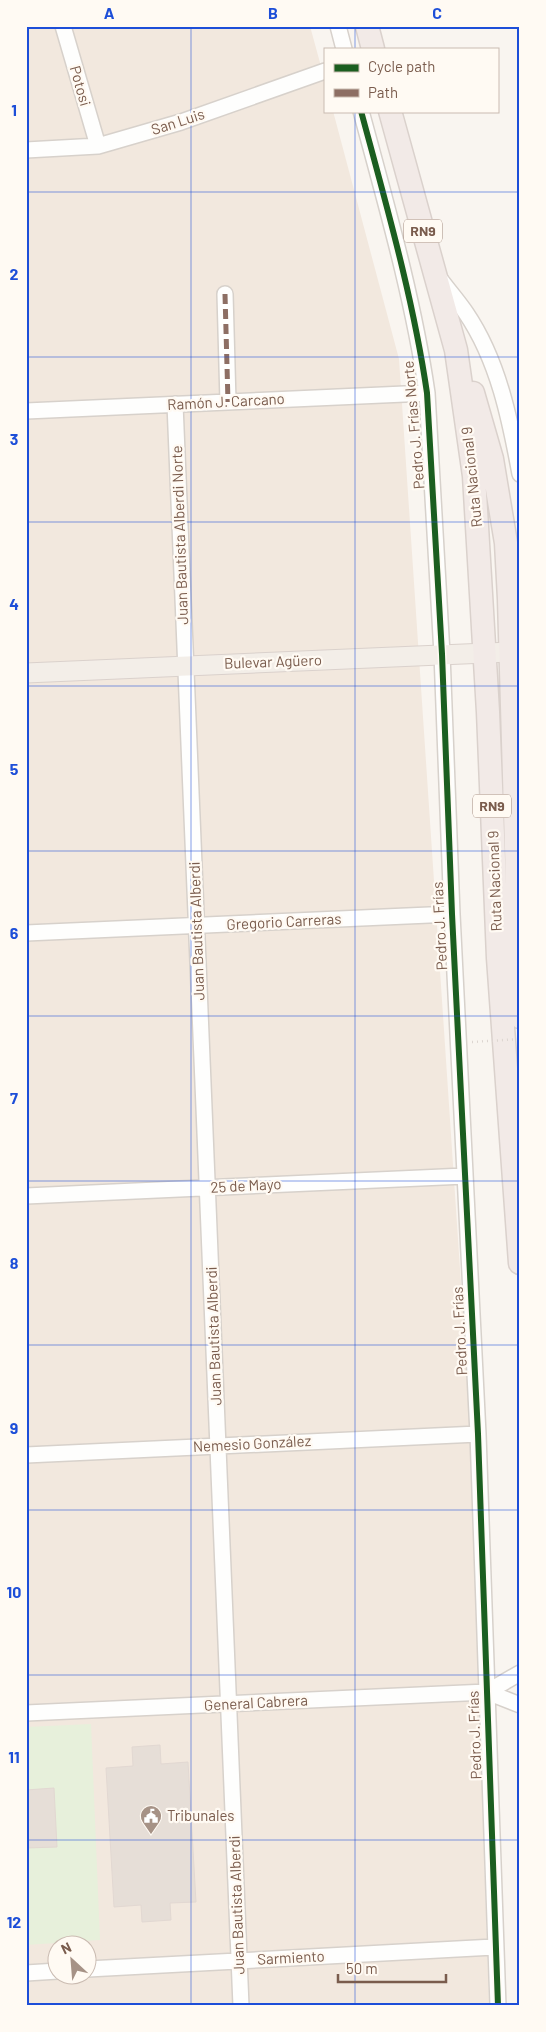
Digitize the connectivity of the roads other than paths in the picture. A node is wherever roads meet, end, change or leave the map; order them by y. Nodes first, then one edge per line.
1 (63, 26) edge
2 (338, 26) edge
3 (367, 26) edge
4 (344, 48) edge
5 (373, 48) edge
6 (324, 71) edge
7 (361, 112) edge
8 (390, 112) edge
9 (98, 146) junction
10 (26, 150) edge
11 (436, 274) junction
12 (225, 294) dead end
13 (456, 350) junction
14 (426, 393) junction
15 (228, 402) junction
16 (175, 404) junction
17 (26, 411) edge
18 (520, 474) edge
19 (515, 652) edge
20 (485, 653) junction
21 (442, 654) junction
22 (186, 666) junction
23 (26, 673) edge
24 (452, 914) junction
25 (196, 926) junction
26 (26, 933) edge
27 (520, 1018) edge
28 (465, 1176) junction
29 (208, 1188) junction
30 (26, 1196) edge
31 (520, 1263) edge
32 (478, 1434) junction
33 (218, 1446) junction
34 (26, 1455) edge
35 (520, 1673) edge
36 (486, 1692) junction
37 (229, 1704) junction
38 (520, 1706) edge
39 (26, 1713) edge
40 (494, 1947) junction
41 (239, 1960) junction
42 (98, 1968) edge
43 (48, 1972) edge
44 (26, 1973) edge
45 (241, 2006) edge
46 (498, 2006) edge

1 - 9 street, Potosi
2 - 4 street
3 - 5 highway
6 - 9 street, San Luis
7 - 14 street, Pedro J. Frías Norte
8 - 11 highway, Ruta Nacional 9 / RN9
9 - 10 street, San Luis
11 - 13 highway, Ruta Nacional 9 / RN9
11 - 18 street
12 - 15 street
13 - 19 highway, Ruta Nacional 9 / RN9
13 - 20 highway, Ruta Nacional 9 / RN9
14 - 15 street, Ramón J. Carcano
14 - 21 street, Pedro J. Frías Norte
15 - 16 street, Ramón J. Carcano
16 - 17 street, Ramón J. Carcano
16 - 22 street, Juan Bautista Alberdi Norte
19 - 20 main road, Bulevar Agüero
19 - 27 highway, Ruta Nacional 9 / RN9
20 - 21 main road, Bulevar Agüero
20 - 31 highway, Ruta Nacional 9 / RN9
21 - 22 main road, Bulevar Agüero
21 - 24 street, Pedro J. Frías
22 - 23 main road, Bulevar Agüero
22 - 25 street, Juan Bautista Alberdi
24 - 25 street, Gregorio Carreras
24 - 28 street, Pedro J. Frías
25 - 26 street, Gregorio Carreras
25 - 29 street, Juan Bautista Alberdi
28 - 29 street, 25 de Mayo
28 - 32 street, Pedro J. Frías
29 - 30 street, 25 de Mayo
29 - 33 street, Juan Bautista Alberdi
32 - 33 street, Nemesio González
32 - 36 street, Pedro J. Frías
33 - 34 street, Nemesio González
33 - 37 street, Juan Bautista Alberdi
35 - 36 street
36 - 37 street, General Cabrera
36 - 38 street
36 - 40 street, Pedro J. Frías
37 - 39 street, General Cabrera
37 - 41 street, Juan Bautista Alberdi
40 - 41 street, Sarmiento
40 - 46 street, Pedro J. Frías
41 - 42 street, Sarmiento
41 - 45 street, Juan Bautista Alberdi
43 - 44 street

